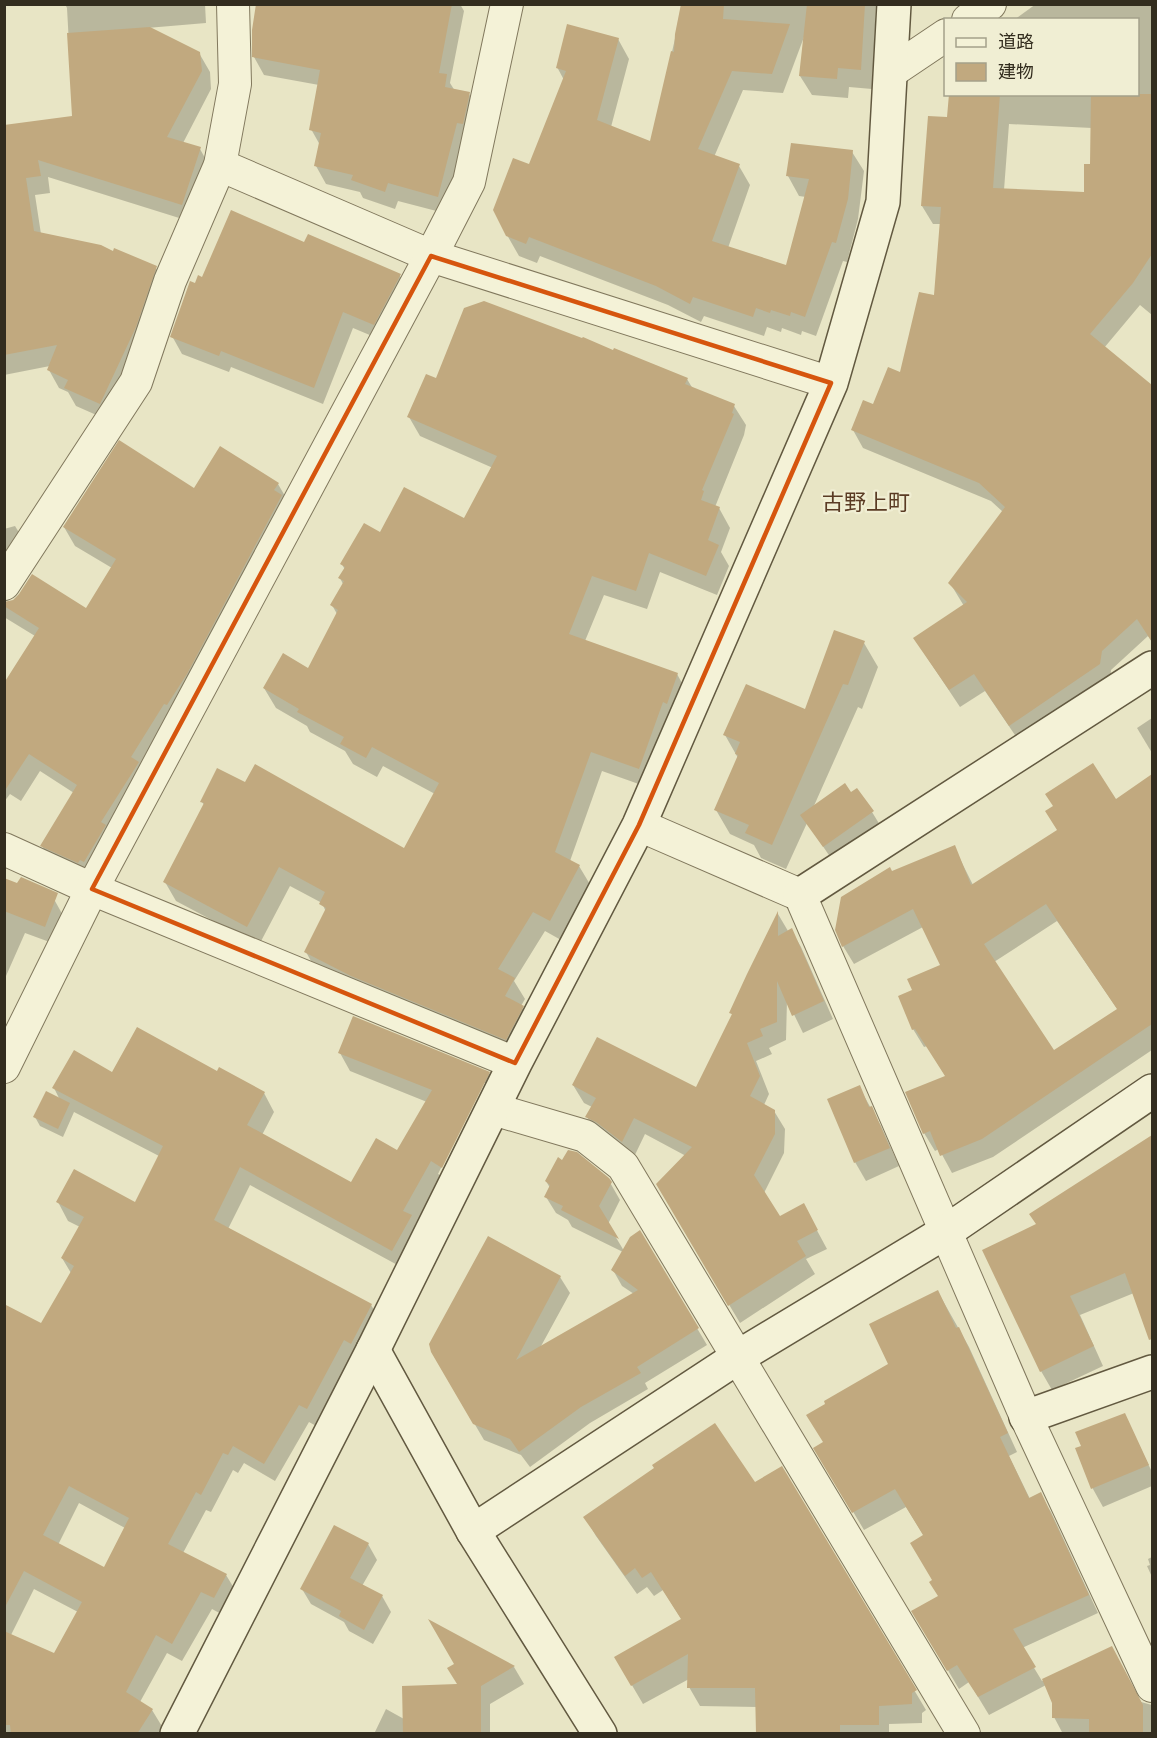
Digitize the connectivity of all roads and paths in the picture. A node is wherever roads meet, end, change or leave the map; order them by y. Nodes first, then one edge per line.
1 (233, 4) edge
2 (507, 4) edge
3 (894, 4) edge
4 (990, 4) edge
5 (971, 18) edge
6 (944, 35) edge
7 (891, 72) junction
8 (220, 165) junction
9 (431, 256) junction
10 (831, 383) junction
11 (4, 584) edge
12 (1152, 668) edge
13 (639, 825) junction
14 (4, 849) edge
15 (92, 889) junction
16 (800, 895) junction
17 (515, 1063) junction
18 (4, 1067) edge
19 (1152, 1091) edge
20 (493, 1109) junction
21 (947, 1231) junction
22 (373, 1350) junction
23 (738, 1357) junction
24 (1152, 1372) edge
25 (1026, 1417) junction
26 (473, 1531) junction
27 (1152, 1686) edge
28 (177, 1734) edge
29 (600, 1734) edge
30 (964, 1734) edge

1 - 8 street
2 - 9 street
3 - 7 street
4 - 5 street
6 - 7 street
7 - 10 street
8 - 9 street
8 - 11 street
9 - 10 street
9 - 15 street
10 - 13 street
12 - 16 street
13 - 16 street
13 - 17 street
14 - 15 street
15 - 17 street
15 - 18 street
16 - 21 street
17 - 20 street
19 - 21 street
20 - 22 street
20 - 23 street
21 - 23 street
21 - 25 street
22 - 26 street
22 - 28 street
23 - 26 street
23 - 30 street
24 - 25 street
25 - 27 street
26 - 29 street

